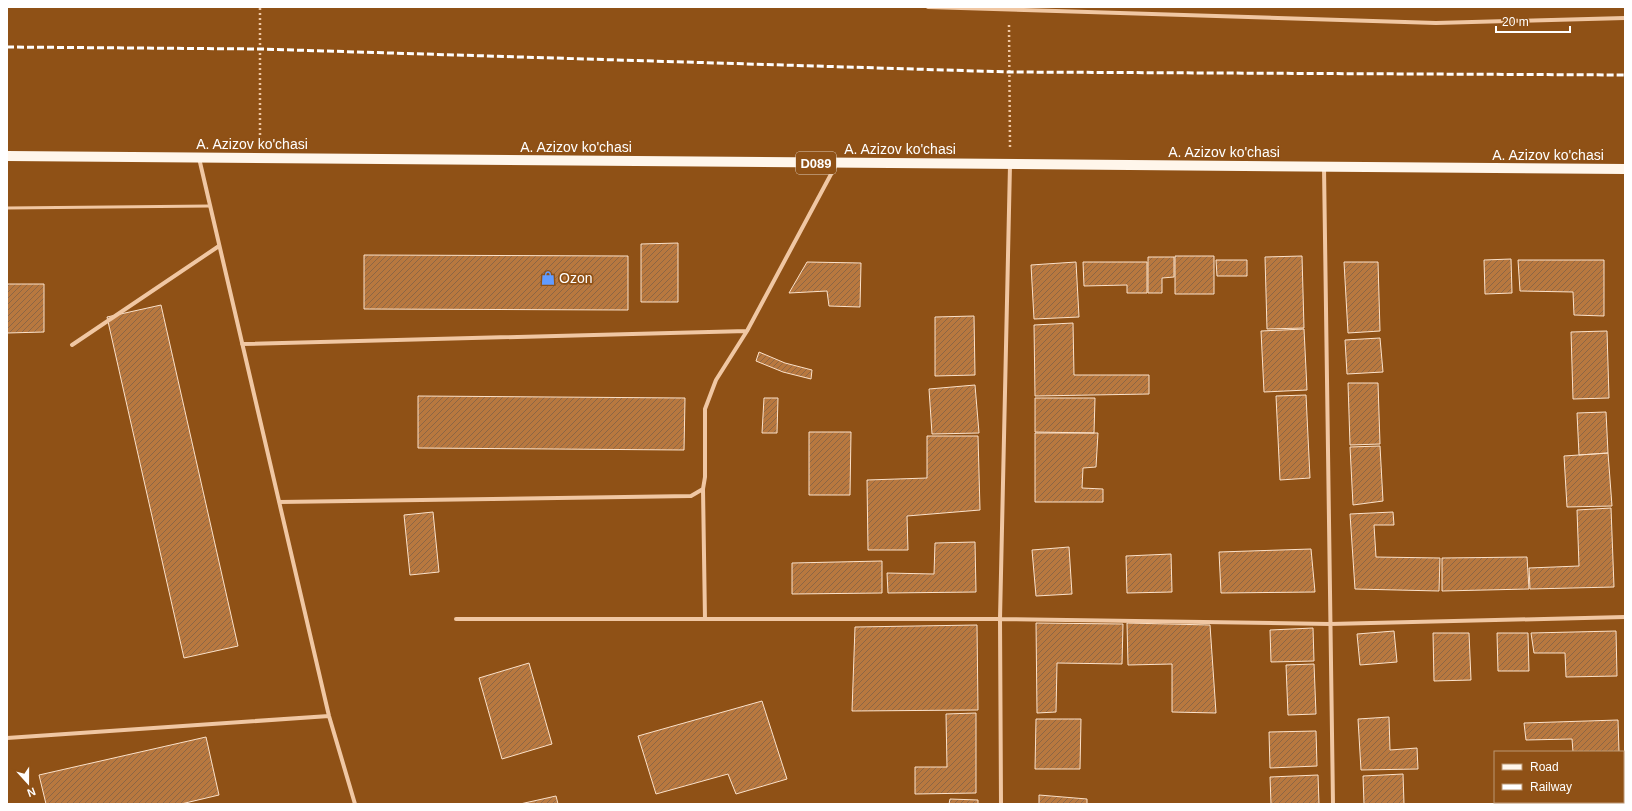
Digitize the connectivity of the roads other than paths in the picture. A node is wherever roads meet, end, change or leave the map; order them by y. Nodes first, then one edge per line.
1 (928, 7) edge
2 (1625, 18) edge
3 (7, 156) edge
4 (199, 158) junction
5 (838, 163) junction
6 (1010, 164) junction
7 (1324, 167) junction
8 (1625, 169) edge
9 (210, 206) junction
10 (7, 208) edge
11 (219, 246) junction
12 (746, 331) junction
13 (242, 344) junction
14 (72, 345) dead end
15 (703, 489) junction
16 (279, 502) junction
17 (1625, 617) edge
18 (456, 619) dead end
19 (705, 619) junction
20 (1000, 619) junction
21 (1330, 624) junction
22 (329, 716) junction
23 (7, 738) edge
24 (355, 804) edge
25 (1001, 804) edge
26 (1333, 804) edge

1 - 2 street
3 - 4 main road, A. Azizov ko'chasi / D089
4 - 5 main road, A. Azizov ko'chasi / D089
4 - 9 street
5 - 6 main road, A. Azizov ko'chasi / D089
5 - 12 street
6 - 7 main road, A. Azizov ko'chasi / D089
6 - 20 street
7 - 8 main road, A. Azizov ko'chasi / D089
7 - 21 street
9 - 10 lane
9 - 11 street
11 - 13 street
11 - 14 street
12 - 13 street
12 - 15 street
13 - 16 street
15 - 16 street
15 - 19 street
16 - 22 street
17 - 21 street
18 - 19 street
19 - 20 street
20 - 21 street
20 - 25 street
21 - 26 street
22 - 23 street
22 - 24 street

